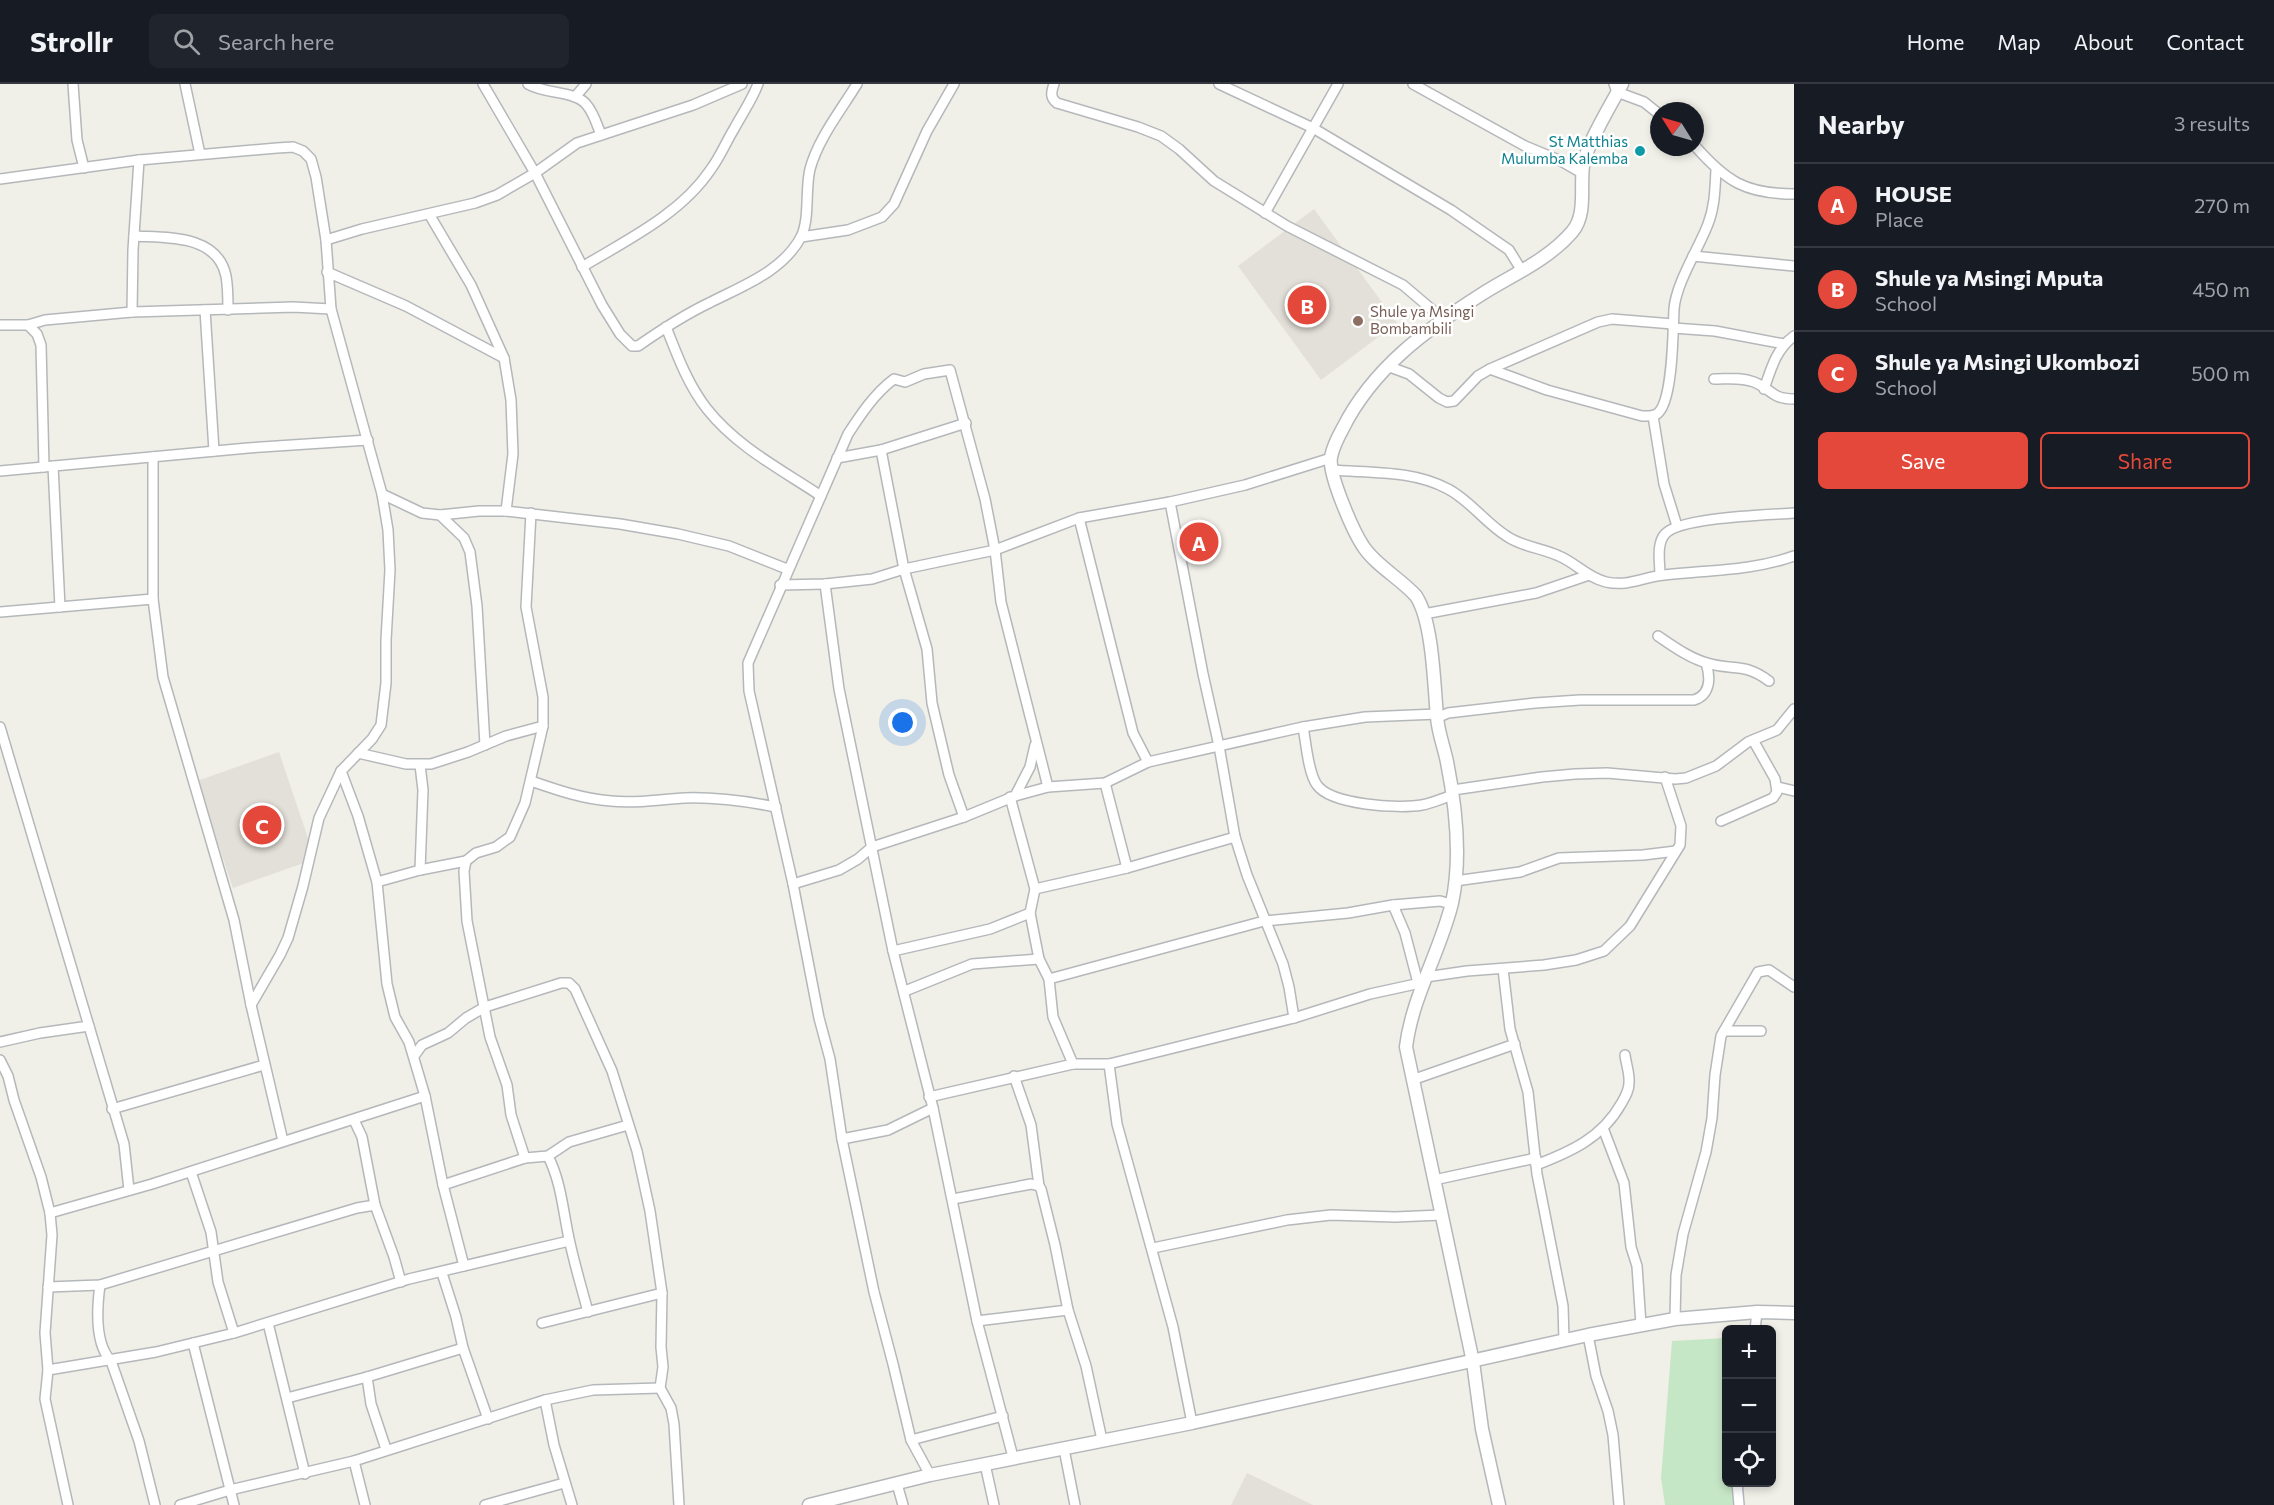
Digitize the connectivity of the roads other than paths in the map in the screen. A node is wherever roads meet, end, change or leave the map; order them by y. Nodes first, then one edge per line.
1 (73, 84) edge
2 (185, 84) edge
3 (483, 84) edge
4 (528, 84) edge
5 (586, 84) edge
6 (742, 84) edge
7 (758, 84) edge
8 (856, 84) edge
9 (954, 84) edge
10 (1054, 84) edge
11 (1219, 84) edge
12 (1338, 84) edge
13 (1413, 84) edge
14 (1618, 87) edge
15 (575, 97) junction
16 (1650, 107) edge
17 (1313, 128) junction
18 (601, 135) junction
19 (200, 154) junction
20 (1704, 156) edge
21 (139, 160) junction
22 (84, 168) junction
23 (1716, 170) junction
24 (535, 173) junction
25 (1582, 173) junction
26 (0, 179) edge
27 (1794, 194) edge
28 (1265, 213) junction
29 (429, 214) junction
30 (134, 236) junction
31 (801, 237) junction
32 (326, 240) junction
33 (1694, 255) junction
34 (1794, 266) edge
35 (582, 267) junction
36 (1522, 271) junction
37 (327, 272) junction
38 (331, 309) junction
39 (205, 310) junction
40 (228, 310) junction
41 (132, 312) junction
42 (1443, 320) junction
43 (0, 325) edge
44 (28, 325) junction
45 (1673, 326) junction
46 (666, 327) junction
47 (1794, 336) edge
48 (1784, 344) junction
49 (504, 358) junction
50 (1388, 366) junction
51 (1490, 369) junction
52 (1714, 379) dead end
53 (1764, 388) junction
54 (1794, 399) edge
55 (1653, 416) junction
56 (966, 423) junction
57 (368, 440) junction
58 (881, 450) junction
59 (213, 451) junction
60 (153, 456) junction
61 (837, 458) junction
62 (1331, 464) junction
63 (48, 466) junction
64 (0, 471) edge
65 (382, 494) junction
66 (821, 496) junction
67 (1170, 502) junction
68 (506, 511) junction
69 (531, 513) junction
70 (1794, 513) edge
71 (440, 515) junction
72 (1079, 518) junction
73 (1677, 526) junction
74 (995, 550) junction
75 (1794, 556) edge
76 (904, 568) junction
77 (787, 569) junction
78 (1589, 575) junction
79 (1660, 575) junction
80 (825, 584) junction
81 (780, 585) junction
82 (153, 599) junction
83 (60, 607) junction
84 (0, 612) edge
85 (1424, 614) junction
86 (1658, 636) dead end
87 (1706, 663) junction
88 (1768, 681) dead end
89 (1794, 709) edge
90 (1437, 716) junction
91 (543, 726) junction
92 (0, 727) edge
93 (1303, 727) junction
94 (1034, 731) junction
95 (1753, 740) junction
96 (485, 745) junction
97 (1219, 746) junction
98 (358, 753) junction
99 (1148, 762) junction
100 (420, 765) junction
101 (341, 771) junction
102 (1665, 777) junction
103 (531, 781) junction
104 (1105, 783) junction
105 (1048, 787) junction
106 (1778, 787) junction
107 (1794, 791) edge
108 (1453, 793) junction
109 (1013, 796) junction
110 (776, 807) junction
111 (964, 817) junction
112 (1721, 821) dead end
113 (1235, 837) junction
114 (872, 847) junction
115 (1676, 851) junction
116 (466, 861) junction
117 (1127, 868) junction
118 (420, 870) junction
119 (1455, 881) junction
120 (377, 882) junction
121 (794, 884) junction
122 (1035, 889) junction
123 (1451, 904) junction
124 (1393, 905) junction
125 (1030, 913) junction
126 (1264, 921) junction
127 (893, 951) junction
128 (1039, 959) junction
129 (1503, 969) junction
130 (1049, 979) junction
131 (1423, 981) junction
132 (1794, 987) edge
133 (905, 991) junction
134 (250, 1005) junction
135 (485, 1006) junction
136 (1294, 1018) junction
137 (89, 1026) junction
138 (1724, 1030) junction
139 (1761, 1031) dead end
140 (0, 1042) edge
141 (1515, 1044) junction
142 (1625, 1055) dead end
143 (414, 1056) junction
144 (0, 1060) edge
145 (1073, 1064) junction
146 (1108, 1064) junction
147 (264, 1065) junction
148 (1014, 1076) junction
149 (1412, 1080) junction
150 (425, 1096) junction
151 (929, 1097) junction
152 (933, 1108) junction
153 (112, 1109) junction
154 (354, 1120) junction
155 (628, 1125) junction
156 (1603, 1128) junction
157 (842, 1139) junction
158 (283, 1141) junction
159 (548, 1156) junction
160 (525, 1158) junction
161 (1536, 1162) junction
162 (191, 1172) junction
163 (1434, 1180) junction
164 (443, 1185) junction
165 (1039, 1186) junction
166 (129, 1190) junction
167 (954, 1199) junction
168 (375, 1205) junction
169 (50, 1213) junction
170 (1441, 1215) junction
171 (569, 1241) junction
172 (1153, 1248) junction
173 (213, 1250) junction
174 (464, 1266) junction
175 (442, 1272) junction
176 (401, 1282) junction
177 (100, 1285) junction
178 (48, 1287) junction
179 (662, 1293) junction
180 (1068, 1310) junction
181 (588, 1312) junction
182 (1756, 1312) junction
183 (1794, 1313) edge
184 (1675, 1319) junction
185 (977, 1321) junction
186 (268, 1323) junction
187 (542, 1323) dead end
188 (1641, 1325) junction
189 (1755, 1325) edge
190 (234, 1333) junction
191 (1588, 1335) junction
192 (1564, 1340) junction
193 (193, 1343) junction
194 (463, 1348) junction
195 (111, 1361) junction
196 (1473, 1362) junction
197 (48, 1370) junction
198 (367, 1377) junction
199 (660, 1388) junction
200 (287, 1398) junction
201 (545, 1400) junction
202 (1003, 1416) junction
203 (488, 1419) junction
204 (1192, 1423) junction
205 (911, 1440) junction
206 (1102, 1440) junction
207 (386, 1449) junction
208 (1064, 1449) junction
209 (1013, 1457) junction
210 (354, 1461) junction
211 (985, 1464) junction
212 (305, 1474) junction
213 (930, 1475) junction
214 (564, 1483) junction
215 (897, 1484) junction
216 (1737, 1487) edge
217 (230, 1490) junction
218 (68, 1505) edge
219 (155, 1505) edge
220 (180, 1505) edge
221 (234, 1505) edge
222 (364, 1505) edge
223 (485, 1505) edge
224 (572, 1505) edge
225 (679, 1505) edge
226 (809, 1505) edge
227 (903, 1505) edge
228 (994, 1505) edge
229 (1075, 1505) edge
230 (1499, 1505) edge
231 (1619, 1505) edge
232 (1739, 1505) edge

1 - 22 street
2 - 19 street
3 - 24 street
4 - 15 street
5 - 15 street
6 - 18 street
7 - 35 street
8 - 31 street
9 - 31 street
10 - 28 street
11 - 17 street
12 - 17 street
13 - 25 street
14 - 16 street
14 - 25 street
15 - 18 street
17 - 28 street
17 - 36 street
18 - 24 street
19 - 21 street
19 - 32 street
20 - 23 street
21 - 22 street
21 - 30 street
22 - 26 street
23 - 27 street
23 - 33 street
24 - 29 street
24 - 35 street
25 - 36 street
28 - 42 street
29 - 32 street
29 - 49 street
30 - 40 street
30 - 41 street
31 - 46 street
32 - 37 street
33 - 34 street
33 - 45 street
35 - 46 street
36 - 42 street
37 - 38 street
37 - 49 street
38 - 40 street
38 - 57 street
39 - 40 street
39 - 41 street
39 - 59 street
41 - 44 street
42 - 50 street
43 - 44 street
44 - 63 street
45 - 48 street
45 - 51 street
45 - 55 street
46 - 66 street
47 - 48 street
48 - 53 street
49 - 68 street
50 - 51 street
50 - 62 street
51 - 55 street
52 - 53 street
53 - 54 street
55 - 73 street
56 - 58 street
56 - 61 street
56 - 74 street
57 - 59 street
57 - 65 street
58 - 61 street
58 - 76 street
59 - 60 street
60 - 63 street
60 - 82 street
61 - 66 street
62 - 67 street
62 - 78 street
62 - 85 street
63 - 64 street
63 - 83 street
65 - 71 street
65 - 98 street
66 - 77 street
67 - 72 street
67 - 97 street
68 - 69 street
68 - 71 street
69 - 77 street
69 - 91 street
70 - 73 street
71 - 96 street
72 - 74 street
72 - 99 street
73 - 79 street
74 - 76 street
74 - 94 street
75 - 79 street
76 - 80 street
76 - 111 street
77 - 81 street
78 - 79 street
78 - 85 street
80 - 81 street
80 - 114 street
81 - 110 street
82 - 83 street
82 - 134 street
83 - 84 street
85 - 90 street
86 - 87 street
87 - 88 street
87 - 90 street
89 - 95 street
90 - 93 street
90 - 108 street
91 - 96 street
91 - 103 street
92 - 137 street
93 - 97 street
93 - 108 street
94 - 105 street
94 - 109 street
95 - 102 street
95 - 106 street
96 - 100 street
97 - 99 street
97 - 113 street
98 - 100 street
98 - 101 street
99 - 104 street
100 - 118 street
101 - 120 street
101 - 134 street
102 - 108 street
102 - 115 street
103 - 110 street
103 - 116 street
104 - 105 street
104 - 117 street
105 - 109 street
106 - 107 street
106 - 112 street
108 - 119 street
109 - 111 street
109 - 122 street
110 - 121 street
111 - 114 street
113 - 117 street
113 - 126 street
114 - 121 street
114 - 127 street
115 - 119 street
115 - 129 street
116 - 118 street
116 - 135 street
117 - 122 street
118 - 120 street
119 - 123 street
120 - 143 street
121 - 157 street
122 - 125 street
123 - 124 street
123 - 131 street
124 - 126 street
124 - 131 street
125 - 127 street
125 - 128 street
126 - 130 street
126 - 136 street
127 - 133 street
128 - 130 street
128 - 133 street
129 - 131 street
129 - 141 street
130 - 145 street
131 - 136 street
131 - 149 street
132 - 138 street
133 - 151 street
134 - 147 street
135 - 143 street
135 - 155 street
135 - 160 street
136 - 146 street
137 - 140 street
137 - 153 street
138 - 139 street
138 - 184 street
141 - 149 street
141 - 161 street
142 - 156 street
143 - 150 street
144 - 169 street
145 - 146 street
145 - 148 street
146 - 172 street
147 - 153 street
147 - 158 street
148 - 151 street
148 - 165 street
149 - 163 street
150 - 154 street
150 - 164 street
151 - 152 street
152 - 157 street
152 - 167 street
153 - 166 street
154 - 158 street
154 - 168 street
155 - 159 street
155 - 179 street
156 - 161 street
156 - 188 street
157 - 205 street
158 - 162 street
159 - 160 street
159 - 171 street
160 - 164 street
161 - 163 street
161 - 192 street
162 - 166 street
162 - 173 street
163 - 170 street
164 - 174 street
165 - 167 street
165 - 180 street
166 - 169 street
167 - 185 street
168 - 173 street
168 - 176 street
169 - 178 street
170 - 172 street
170 - 196 street
171 - 174 street
171 - 181 street
172 - 204 street
173 - 177 street
173 - 190 street
174 - 175 street
175 - 176 street
175 - 194 street
176 - 186 street
177 - 178 street
177 - 195 street
178 - 197 street
179 - 181 street
179 - 199 street
180 - 185 street
180 - 206 street
181 - 187 street
182 - 183 street
182 - 184 street
182 - 189 street
184 - 188 street
185 - 202 street
186 - 190 street
186 - 200 street
188 - 191 street
190 - 193 street
191 - 192 street
191 - 231 street
192 - 196 street
193 - 195 street
193 - 217 street
194 - 198 street
194 - 203 street
195 - 197 street
195 - 219 street
196 - 204 street
196 - 230 street
197 - 218 street
198 - 200 street
198 - 207 street
199 - 201 street
199 - 225 street
200 - 212 street
201 - 203 street
201 - 214 street
202 - 205 street
202 - 209 street
203 - 207 street
204 - 206 street
205 - 213 street
206 - 208 street
207 - 210 street
208 - 209 street
208 - 229 street
209 - 211 street
210 - 212 street
210 - 222 street
211 - 213 street
211 - 228 street
212 - 217 street
213 - 215 street
214 - 223 street
214 - 224 street
215 - 226 street
215 - 227 street
216 - 232 street
217 - 220 street
217 - 221 street

